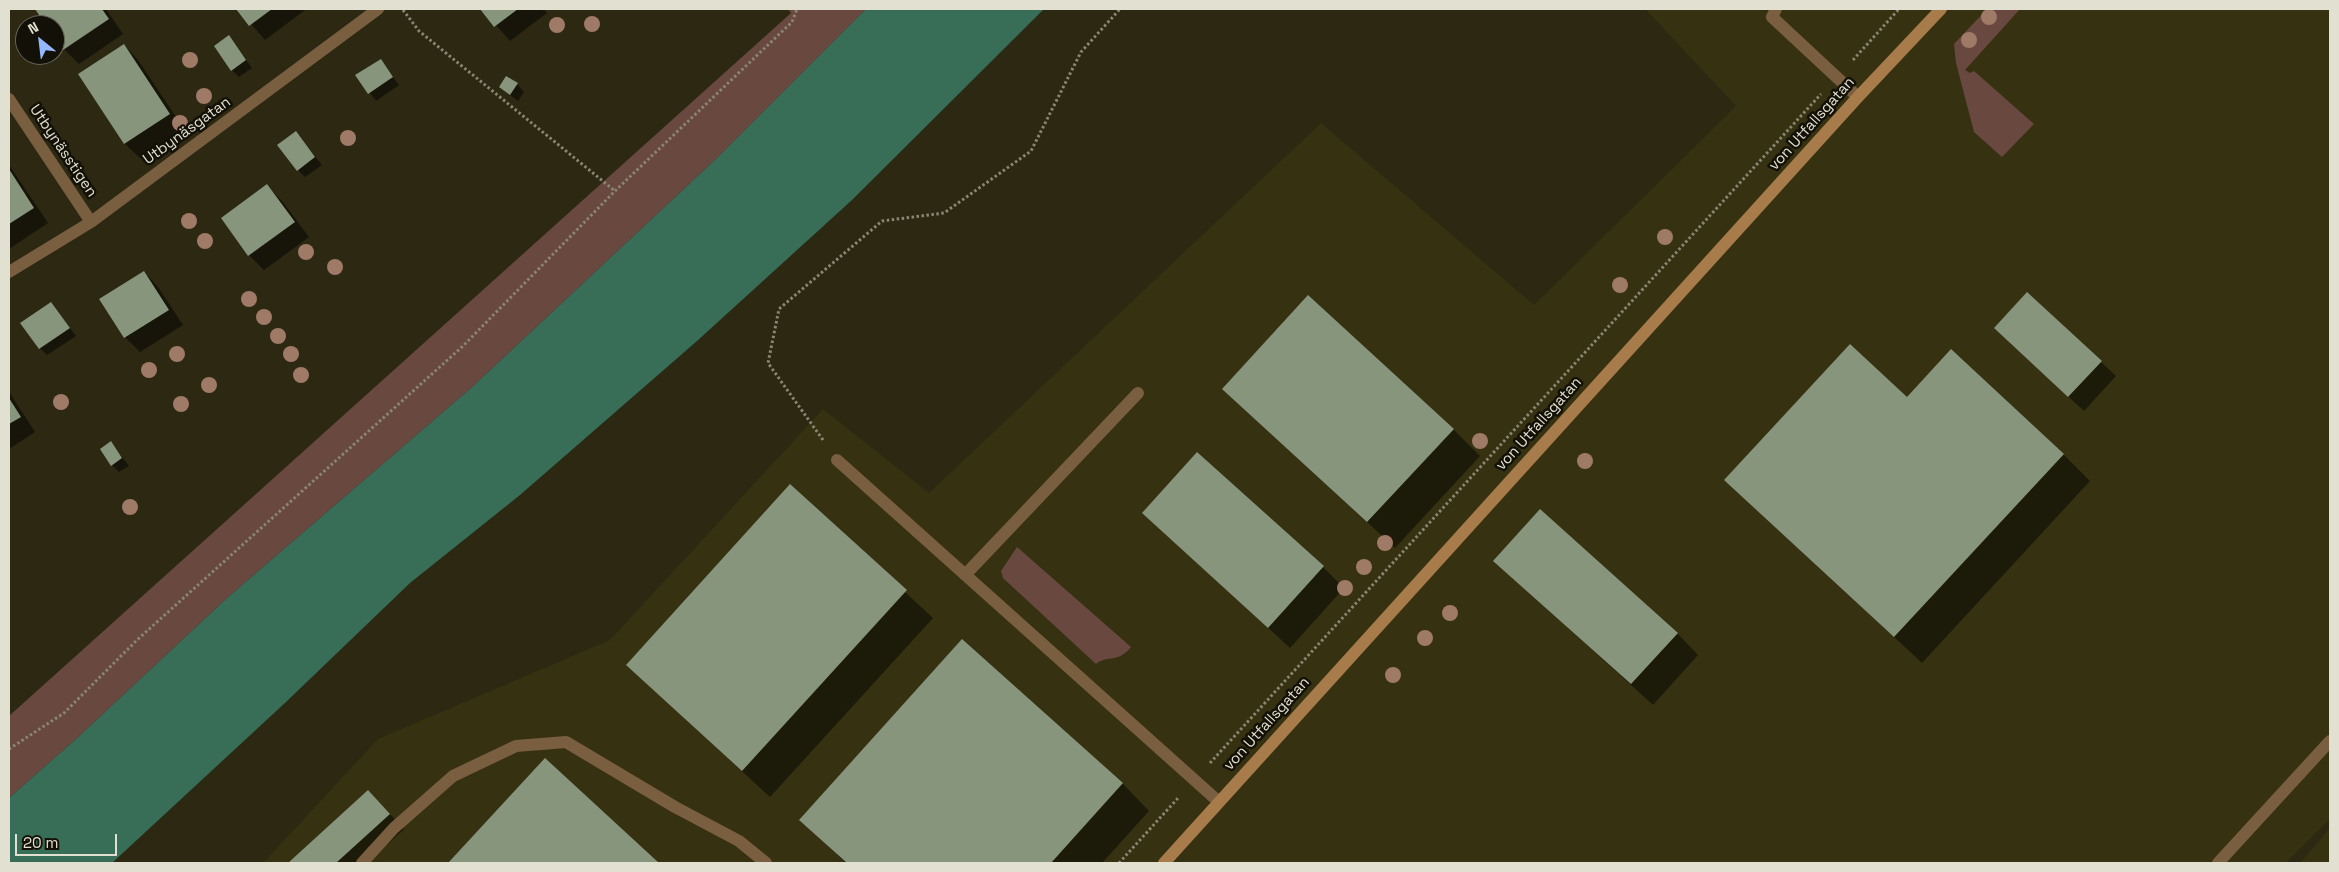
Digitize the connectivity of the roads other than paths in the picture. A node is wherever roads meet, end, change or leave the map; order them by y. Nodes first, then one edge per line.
1 (378, 9) edge
2 (1776, 9) edge
3 (1941, 9) edge
4 (1858, 97) junction
5 (9, 99) edge
6 (91, 222) junction
7 (9, 272) edge
8 (1138, 393) dead end
9 (837, 460) road end
10 (965, 575) junction
11 (2330, 741) edge
12 (1219, 802) junction
13 (362, 863) edge
14 (766, 863) edge
15 (1164, 863) edge
16 (2218, 863) edge

1 - 6 street, Utbynäsgatan
2 - 4 street
3 - 4 street, von Utfallsgatan
4 - 12 street, von Utfallsgatan
5 - 6 street, Utbynässtigen
6 - 7 street, Utbynäsgatan
8 - 10 street
9 - 10 street
10 - 12 street
11 - 16 street
12 - 15 street, von Utfallsgatan
13 - 14 street

